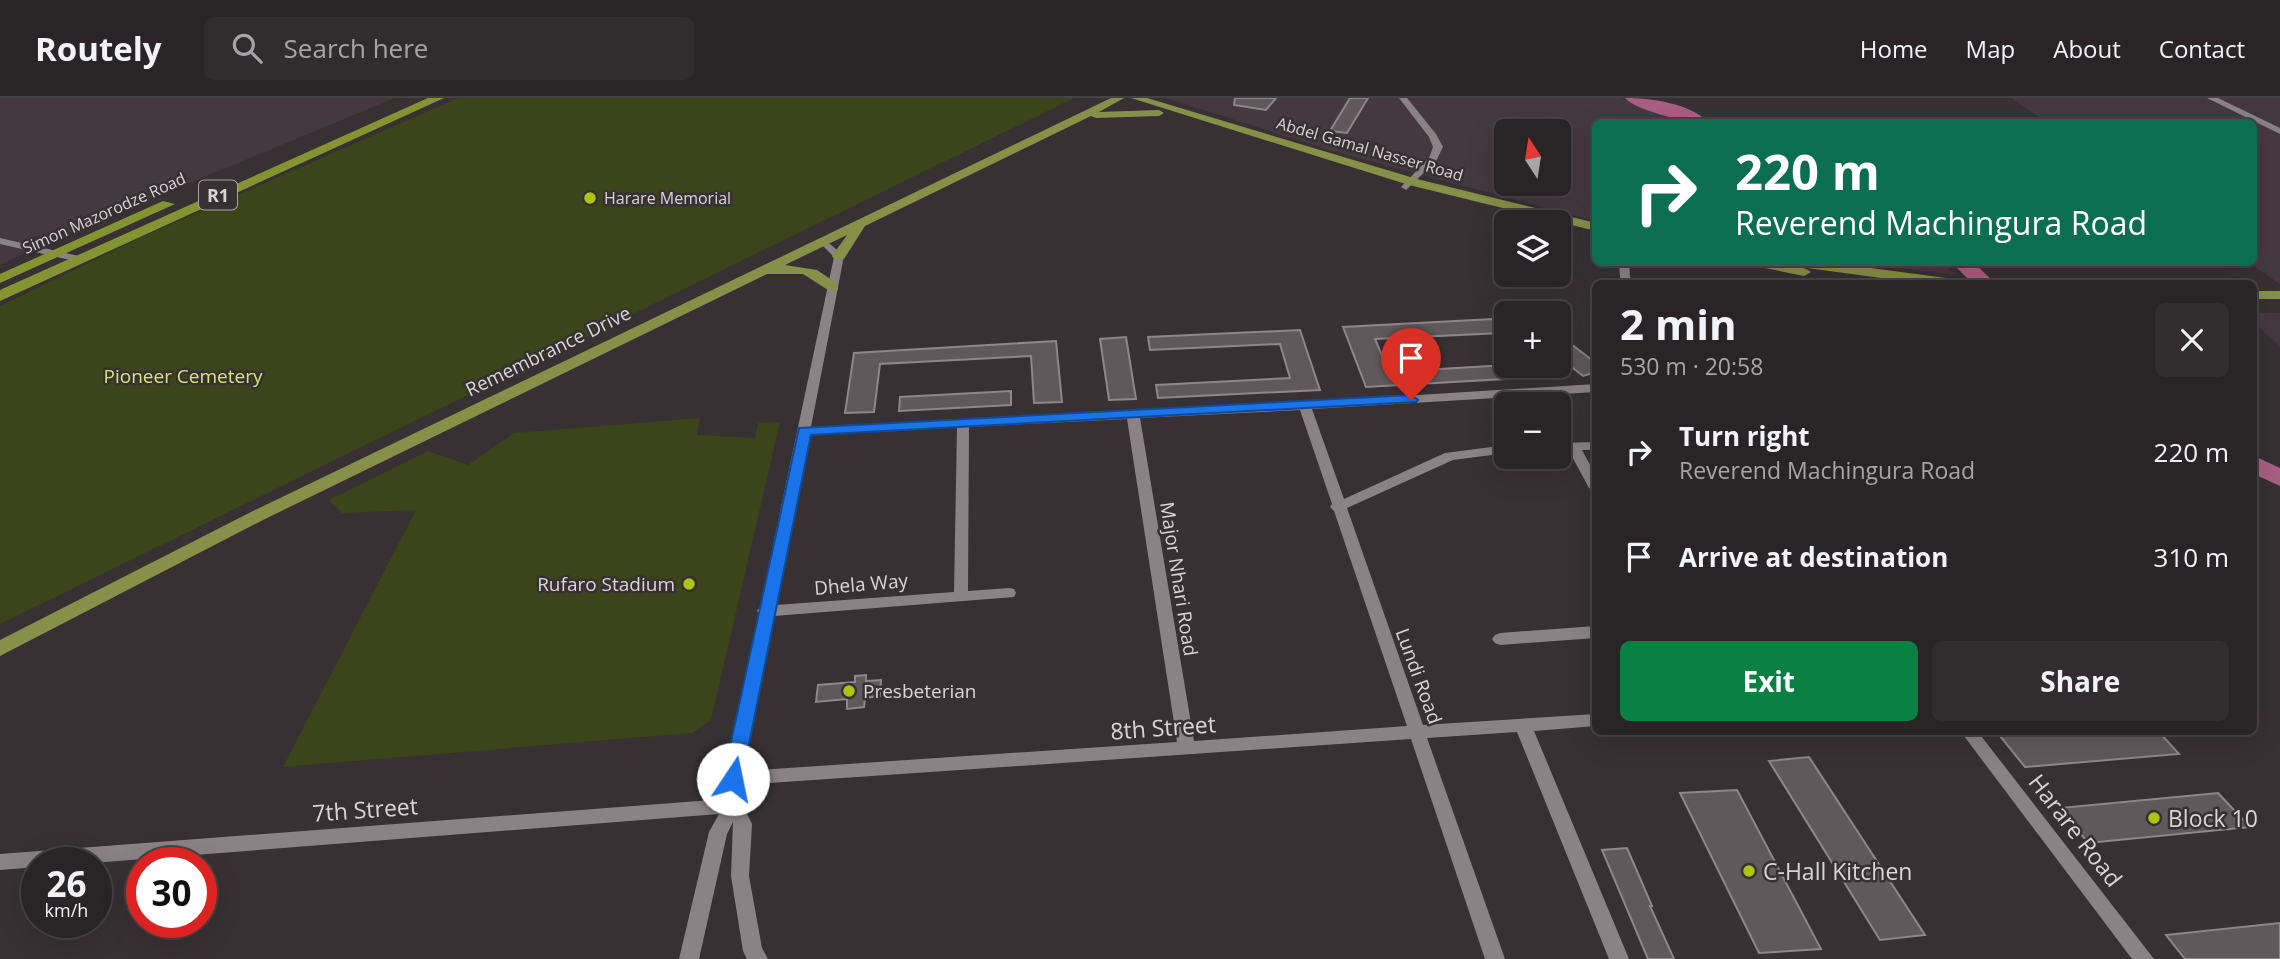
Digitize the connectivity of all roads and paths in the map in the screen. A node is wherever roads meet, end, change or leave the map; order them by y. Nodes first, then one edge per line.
1 (416, 98) edge
2 (438, 98) edge
3 (1118, 98) edge
4 (1136, 98) edge
5 (1403, 98) edge
6 (2211, 98) edge
7 (1169, 114) junction
8 (1084, 116) junction
9 (2255, 119) edge
10 (2257, 120) edge
11 (2280, 131) edge
12 (1409, 184) junction
13 (1497, 210) edge
14 (861, 223) junction
15 (1592, 226) edge
16 (1571, 230) edge
17 (1592, 234) edge
18 (0, 241) edge
19 (818, 244) junction
20 (56, 253) junction
21 (79, 259) junction
22 (838, 260) junction
23 (1769, 266) edge
24 (1823, 266) edge
25 (751, 276) junction
26 (0, 279) edge
27 (1861, 280) edge
28 (1930, 280) edge
29 (833, 287) junction
30 (2257, 295) edge
31 (2280, 295) edge
32 (0, 296) edge
33 (2257, 306) edge
34 (2280, 306) edge
35 (1592, 388) edge
36 (1305, 406) junction
37 (1133, 415) junction
38 (963, 422) junction
39 (804, 431) junction
40 (1592, 446) edge
41 (1574, 447) joint
42 (1494, 451) edge
43 (1592, 481) edge
44 (1337, 507) junction
45 (1009, 593) dead end
46 (961, 595) junction
47 (765, 611) junction
48 (1592, 632) edge
49 (1500, 639) dead end
50 (0, 649) edge
51 (1592, 720) edge
52 (1523, 725) junction
53 (1417, 732) junction
54 (1971, 735) edge
55 (1187, 749) junction
56 (733, 779) junction
57 (734, 806) junction
58 (0, 862) edge
59 (689, 959) edge
60 (758, 959) edge
61 (1495, 959) edge
62 (1619, 959) edge
63 (2144, 959) edge

1 - 20 highway, Simon Mazorodze Road / R1
2 - 21 highway, Simon Mazorodze Road / R1
3 - 7 main road, Abdel Gamal Nasser Road
3 - 8 main road, Remembrance Drive
4 - 12 main road, Abdel Gamal Nasser Road
5 - 12 street
6 - 9 street
7 - 8 main road
7 - 12 main road, Abdel Gamal Nasser Road
8 - 14 main road, Remembrance Drive
10 - 11 street
12 - 13 main road, Abdel Gamal Nasser Road
12 - 15 main road, Abdel Gamal Nasser Road
14 - 19 main road, Remembrance Drive
14 - 22 main road
16 - 17 main road
18 - 20 street
19 - 22 street
19 - 25 main road, Remembrance Drive
20 - 21 street
20 - 26 highway, Simon Mazorodze Road / R1
21 - 32 highway, Simon Mazorodze Road / R1
22 - 29 street
23 - 27 main road
24 - 28 main road
25 - 29 main road
25 - 50 main road, Remembrance Drive
29 - 39 street
30 - 31 main road
33 - 34 main road
35 - 36 street
36 - 37 street
36 - 44 street, Lundi Road
37 - 38 street
37 - 55 street, Major Nhari Road
38 - 39 street
38 - 46 street
39 - 47 street
40 - 41 street
41 - 43 street
42 - 44 street
44 - 53 street, Lundi Road
45 - 46 street, Dhela Way
46 - 47 street, Dhela Way
47 - 56 street
48 - 49 street
51 - 52 street, 8th Street
52 - 53 street, 8th Street
52 - 62 street
53 - 55 street, 8th Street
53 - 61 street, Lundi Road
54 - 63 street, Harare Road
55 - 56 street, 8th Street
56 - 57 street
57 - 58 street, 7th Street
57 - 59 street
57 - 60 street

